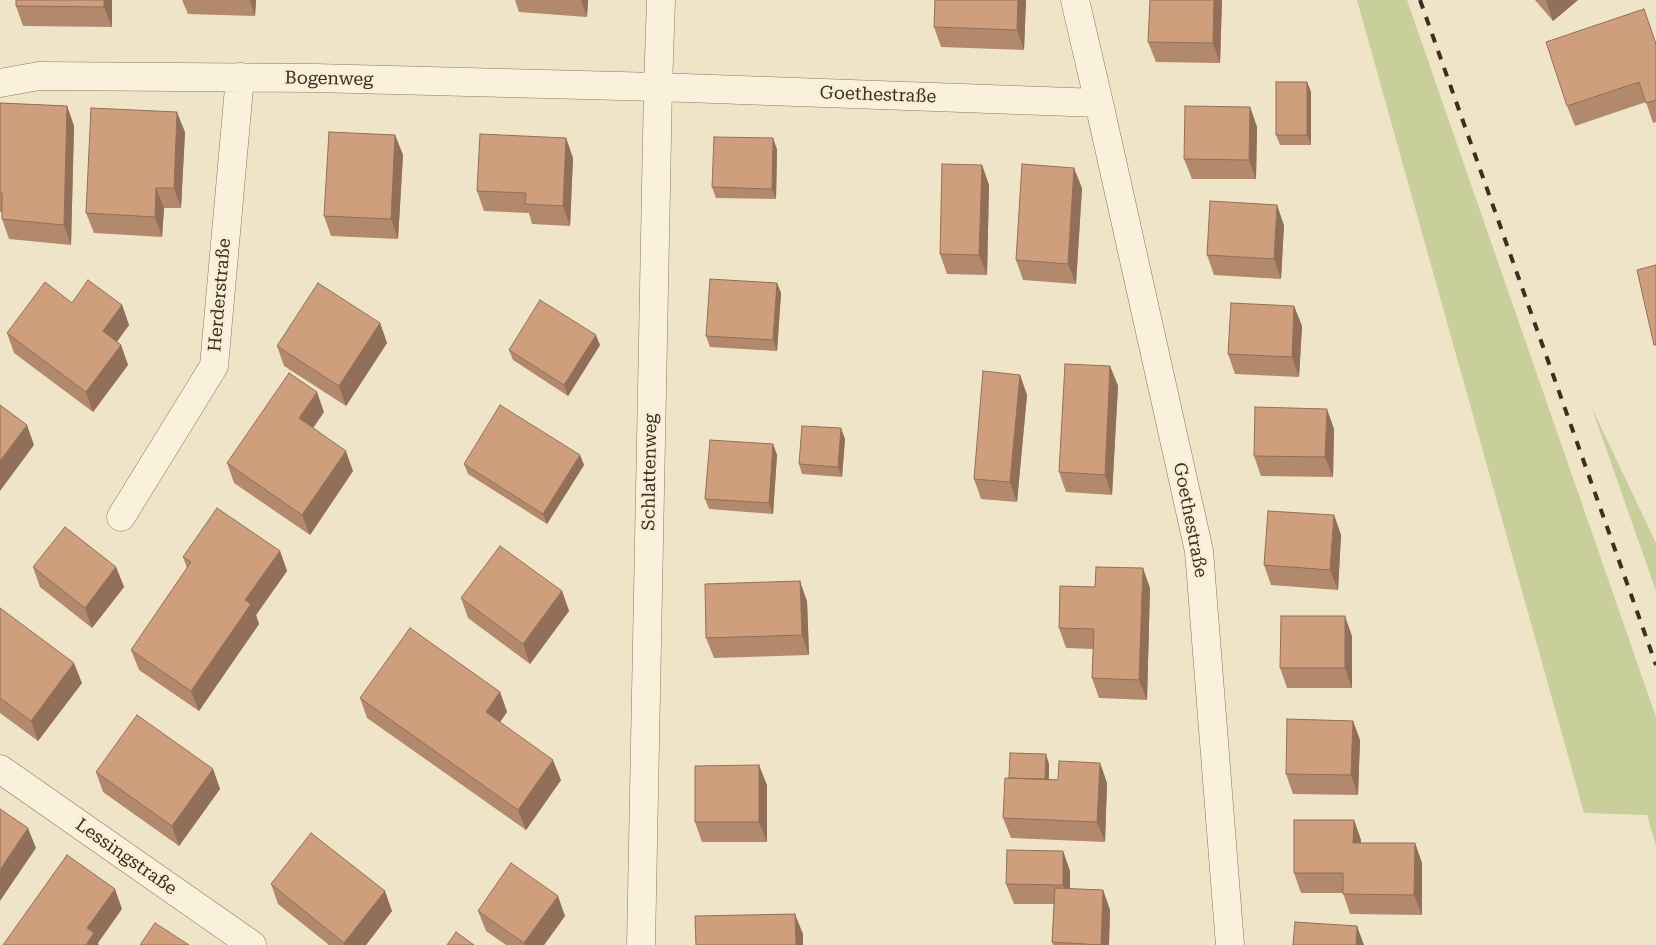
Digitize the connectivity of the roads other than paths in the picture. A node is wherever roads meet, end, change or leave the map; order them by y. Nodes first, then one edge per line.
1 (661, 0) edge
2 (1075, 0) edge
3 (240, 77) junction
4 (0, 83) edge
5 (658, 87) junction
6 (1098, 103) junction
7 (121, 517) dead end
8 (0, 769) edge
9 (252, 945) edge
10 (642, 945) edge
11 (1230, 945) edge

1 - 5 street, Schlattenweg
2 - 6 street, Goethestraße
3 - 4 street, Bogenweg
3 - 5 street, Bogenweg
3 - 7 street, Herderstraße
5 - 6 street, Goethestraße
5 - 10 street, Schlattenweg
6 - 11 street, Goethestraße
8 - 9 street, Lessingstraße

